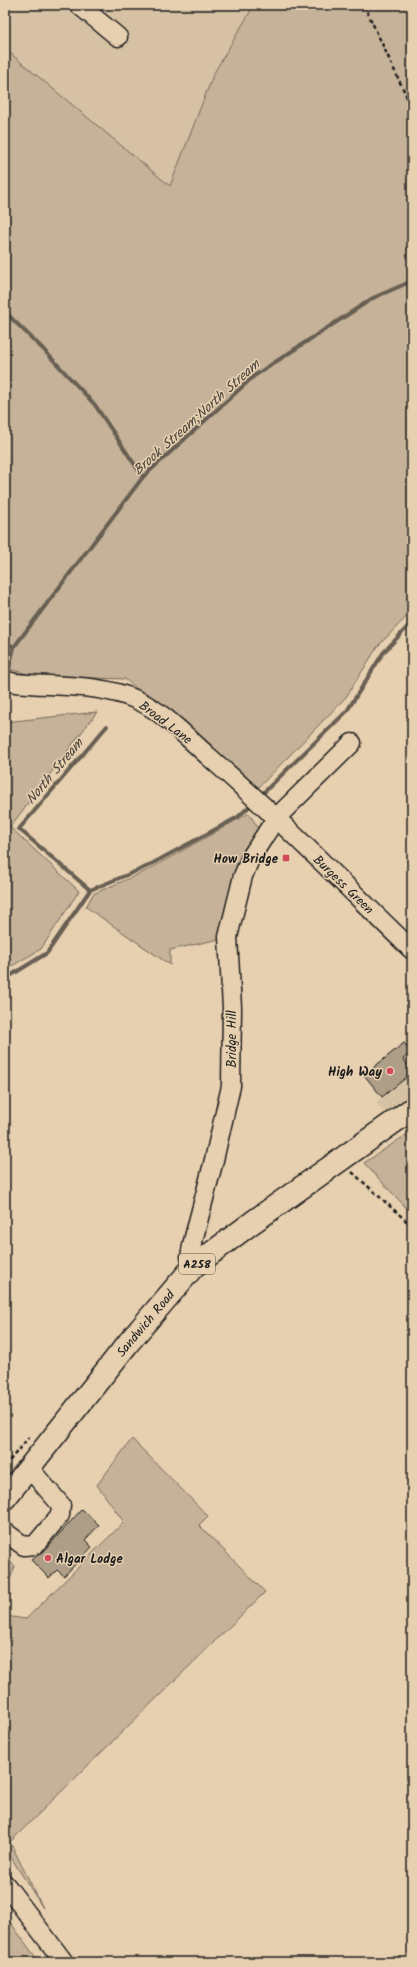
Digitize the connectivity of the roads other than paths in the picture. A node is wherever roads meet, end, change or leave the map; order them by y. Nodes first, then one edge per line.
1 (79, 5) edge
2 (118, 36) dead end
3 (5, 680) edge
4 (352, 742) dead end
5 (270, 812) junction
6 (412, 950) edge
7 (412, 1109) edge
8 (194, 1266) junction
9 (29, 1468) junction
10 (5, 1498) edge
11 (5, 1532) edge
12 (5, 1884) edge
13 (64, 1962) edge

1 - 2 street
3 - 5 street, Broad Lane
4 - 5 street, Bridge Hill
5 - 6 street, Burgess Green
5 - 8 street, Bridge Hill
7 - 8 main road, Sandwich Road / A258
8 - 9 main road, Sandwich Road / A258
9 - 10 main road, Sandwich Road / A258
9 - 11 street
12 - 13 street

